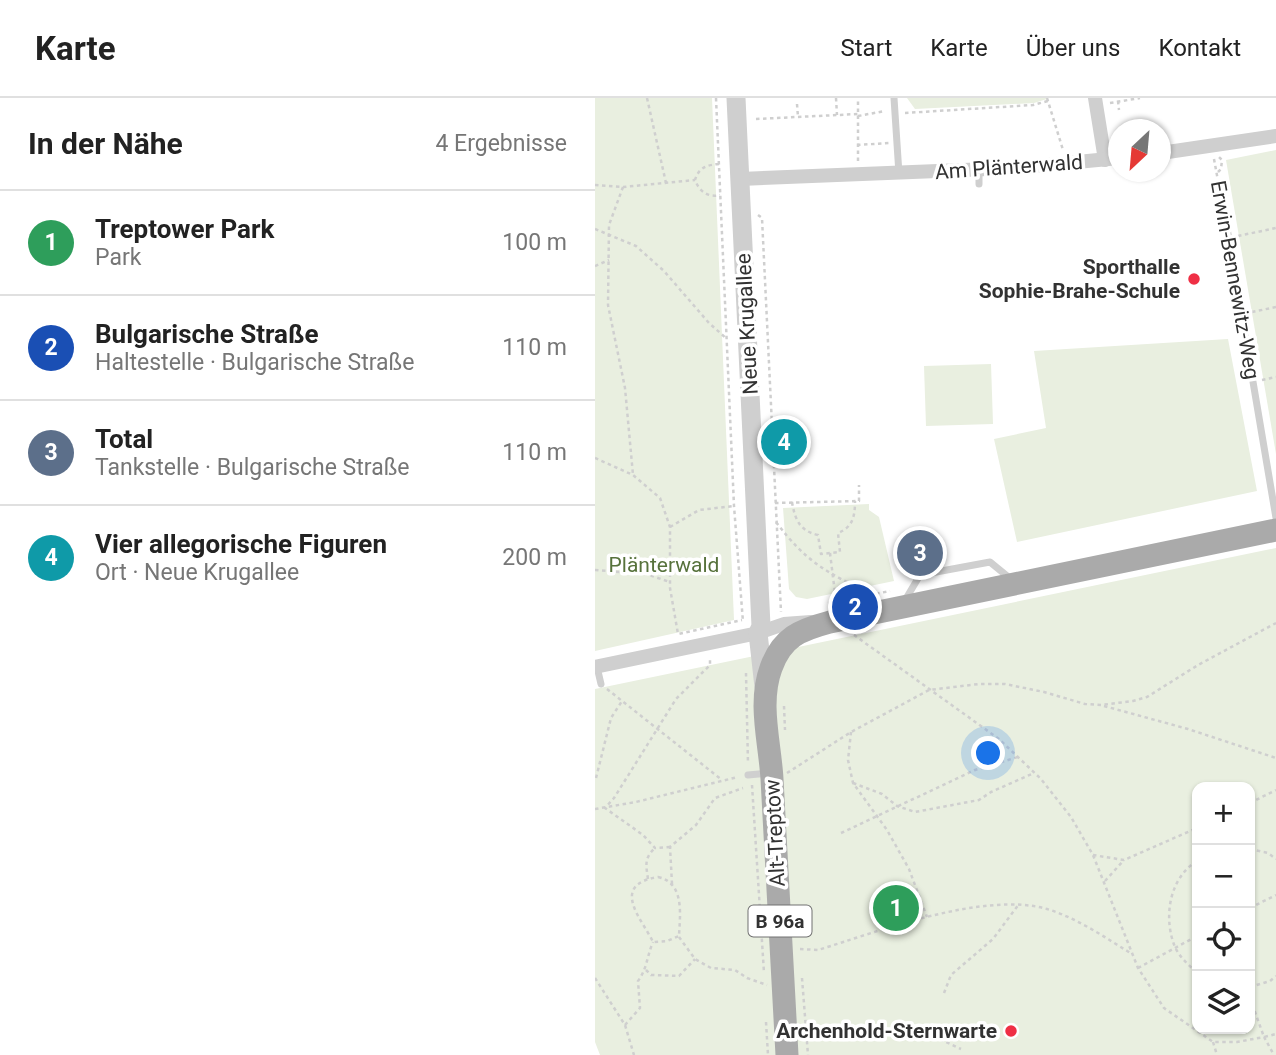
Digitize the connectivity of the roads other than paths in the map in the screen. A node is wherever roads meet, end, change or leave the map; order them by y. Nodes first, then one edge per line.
1 (736, 98) edge
2 (894, 98) edge
3 (1096, 101) edge
4 (1276, 136) edge
5 (1108, 144) edge
6 (1171, 153) edge
7 (1108, 159) edge
8 (899, 174) junction
9 (740, 179) junction
10 (1225, 216) road end
11 (1276, 518) edge
12 (1276, 530) edge
13 (838, 614) junction
14 (752, 631) junction
15 (596, 667) edge
16 (601, 684) road end
17 (764, 695) junction
18 (787, 1055) edge

1 - 9 street, Neue Krugallee
2 - 8 lane
3 - 5 street
4 - 6 street
7 - 8 street, Am Plänterwald
8 - 9 street, Am Plänterwald
9 - 14 street, Neue Krugallee
10 - 11 lane, Erwin-Bennewitz-Weg
12 - 13 main road, B 96a
13 - 14 street
13 - 17 main road, Alt-Treptow / B 96a
14 - 15 street
14 - 17 street, Alt-Treptow
15 - 16 lane
17 - 18 main road, Alt-Treptow / B 96a

